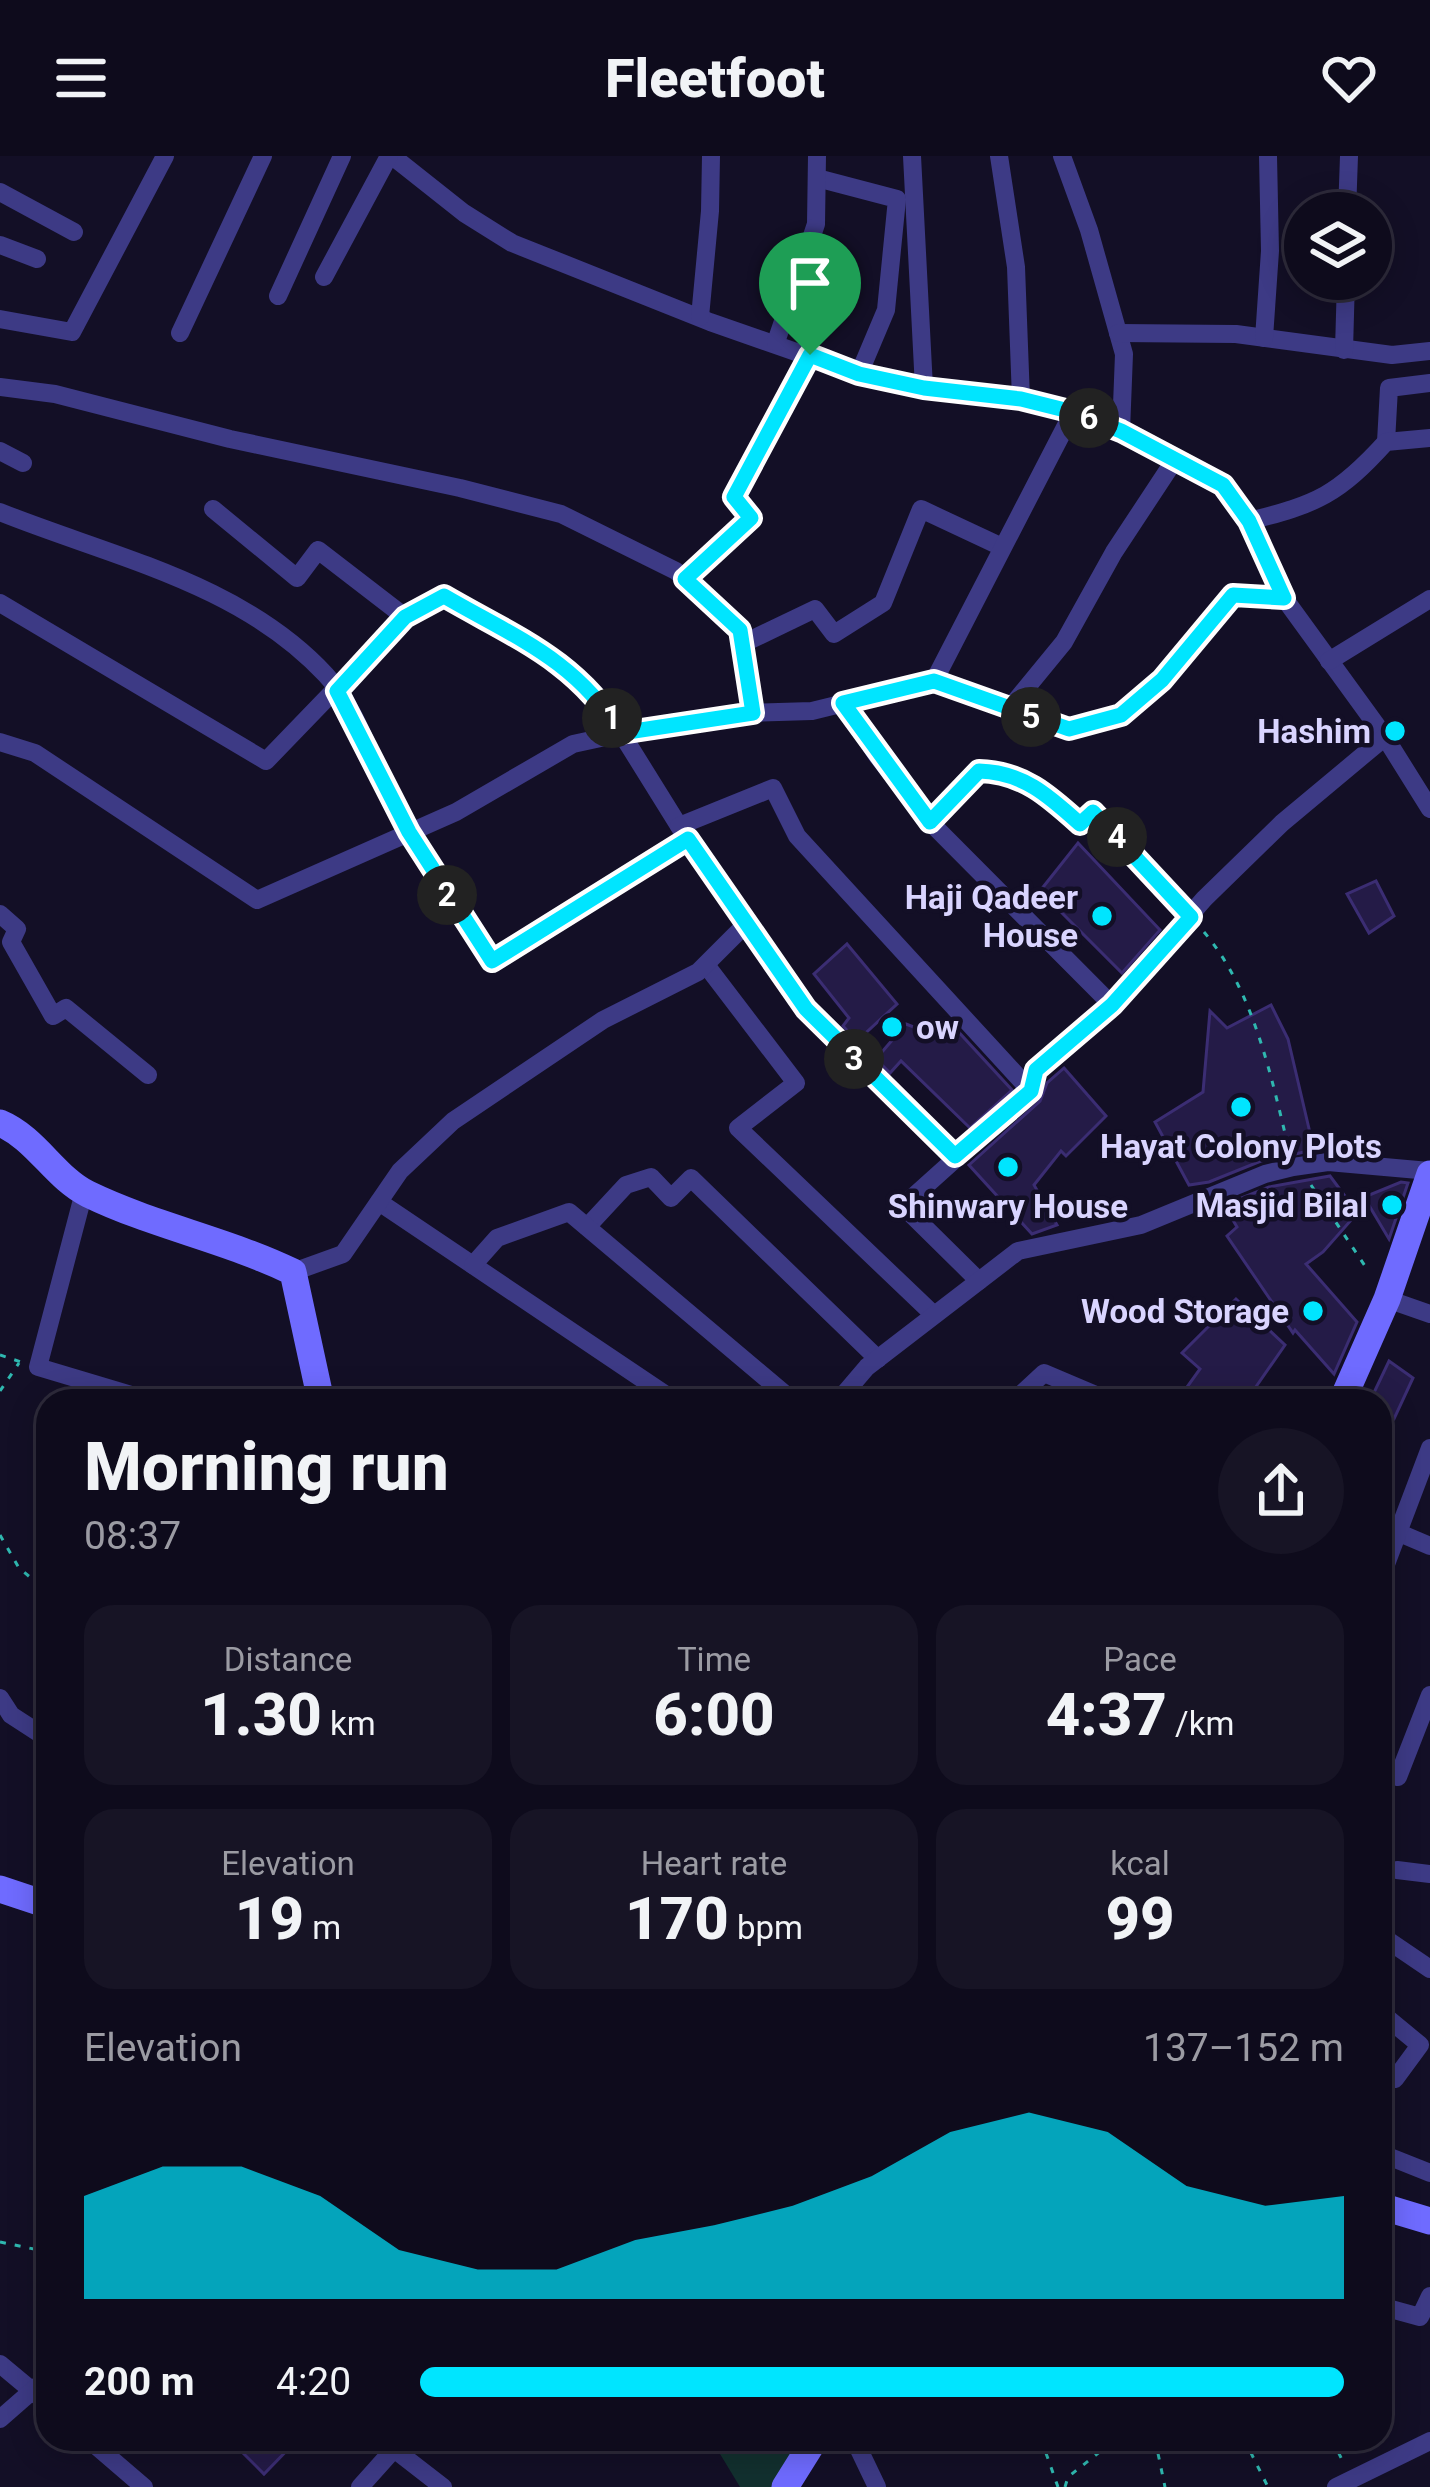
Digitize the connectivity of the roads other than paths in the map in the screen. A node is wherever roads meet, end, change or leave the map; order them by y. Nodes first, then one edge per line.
1 (165, 156) edge
2 (263, 156) edge
3 (342, 156) edge
4 (390, 156) edge
5 (711, 156) edge
6 (817, 156) edge
7 (912, 156) edge
8 (999, 156) edge
9 (1062, 156) edge
10 (1268, 156) edge
11 (1349, 156) edge
12 (817, 178) junction
13 (0, 192) edge
14 (1348, 192) edge
15 (74, 232) dead end
16 (0, 245) edge
17 (37, 260) dead end
18 (325, 277) dead end
19 (278, 296) dead end
20 (1345, 300) edge
21 (700, 317) junction
22 (0, 319) edge
23 (180, 333) dead end
24 (1118, 333) junction
25 (1264, 338) junction
26 (776, 342) junction
27 (1344, 350) junction
28 (1430, 351) edge
29 (810, 355) junction
30 (859, 374) junction
31 (1430, 383) edge
32 (0, 387) edge
33 (924, 388) junction
34 (1021, 399) junction
35 (1073, 412) junction
36 (1121, 431) junction
37 (1430, 438) edge
38 (1386, 442) junction
39 (0, 451) edge
40 (1174, 461) junction
41 (23, 463) dead end
42 (213, 509) dead end
43 (0, 512) edge
44 (1249, 521) junction
45 (1002, 547) junction
46 (685, 579) junction
47 (1284, 598) junction
48 (1430, 599) edge
49 (0, 604) edge
50 (405, 617) junction
51 (742, 644) junction
52 (1329, 661) junction
53 (934, 681) junction
54 (337, 691) junction
55 (843, 703) junction
56 (1009, 710) junction
57 (753, 713) junction
58 (621, 733) junction
59 (1385, 737) junction
60 (0, 742) edge
61 (1430, 809) edge
62 (930, 822) junction
63 (409, 832) junction
64 (683, 832) junction
65 (0, 914) edge
66 (1191, 917) junction
67 (745, 925) junction
68 (706, 964) junction
69 (1112, 1005) junction
70 (148, 1075) dead end
71 (1031, 1091) junction
72 (0, 1123) edge
73 (955, 1156) junction
74 (1430, 1173) edge
75 (84, 1192) junction
76 (379, 1202) junction
77 (587, 1227) junction
78 (473, 1265) junction
79 (292, 1272) junction
80 (979, 1281) junction
81 (1387, 1299) junction
82 (1430, 1314) edge
83 (934, 1316) junction
84 (878, 1359) junction
85 (112, 1389) edge
86 (318, 1389) edge
87 (657, 1389) edge
88 (780, 1389) edge
89 (849, 1389) edge
90 (1027, 1389) edge
91 (1082, 1389) edge
92 (1347, 1389) edge
93 (1430, 1448) edge
94 (1397, 1532) junction
95 (1392, 1541) edge
96 (1430, 1546) edge
97 (1430, 1695) edge
98 (0, 1698) edge
99 (36, 1731) edge
100 (1398, 1777) dead end
101 (1397, 1870) dead end
102 (1430, 1874) edge
103 (0, 1888) edge
104 (36, 1901) edge
105 (1392, 1943) edge
106 (1430, 1970) edge
107 (1392, 2022) edge
108 (1395, 2079) dead end
109 (1392, 2158) edge
110 (1430, 2173) edge
111 (1392, 2210) edge
112 (1430, 2221) edge
113 (1430, 2296) edge
114 (1392, 2309) edge
115 (0, 2364) edge
116 (36, 2386) edge
117 (36, 2395) edge
118 (0, 2419) edge
119 (1430, 2441) edge
120 (102, 2451) edge
121 (382, 2451) edge
122 (396, 2451) edge
123 (808, 2451) edge
124 (860, 2451) edge
125 (1345, 2485) edge
126 (144, 2487) edge
127 (359, 2487) edge
128 (443, 2487) edge
129 (785, 2487) edge
130 (878, 2487) edge

1 - 22 street
2 - 23 street
3 - 19 street
4 - 18 street
4 - 21 street
5 - 21 street
6 - 12 street
7 - 33 street
8 - 34 street
9 - 24 street
10 - 25 street
11 - 14 street
12 - 26 street
12 - 30 street
13 - 15 street
16 - 17 street
20 - 27 street
21 - 26 street
24 - 25 street
24 - 36 street
25 - 27 street
26 - 29 street
27 - 28 street
29 - 30 street
29 - 46 street
30 - 33 street
31 - 38 street
32 - 46 street
33 - 34 street
34 - 35 street
35 - 36 street
35 - 45 street
36 - 40 street
37 - 38 street
38 - 44 street
39 - 41 street
40 - 44 street
40 - 56 street
42 - 50 street
43 - 54 street
44 - 47 street
45 - 51 street
45 - 53 street
46 - 51 street
47 - 52 street
47 - 56 street
48 - 52 street
49 - 54 street
50 - 54 street
50 - 58 street
51 - 57 street
52 - 59 street
53 - 55 street
53 - 56 street
54 - 63 street
55 - 57 street
55 - 62 street
57 - 58 street
58 - 63 street
58 - 64 street
59 - 61 street
59 - 66 street
60 - 63 street
62 - 66 street
62 - 69 street
63 - 64 street
64 - 67 street
64 - 71 street
65 - 70 street
66 - 69 street
67 - 68 street
67 - 73 street
68 - 76 street
68 - 83 street
69 - 71 street
71 - 73 street
72 - 75 street
73 - 80 street
74 - 80 street
74 - 81 street
75 - 79 street
75 - 85 street
76 - 78 street
76 - 79 street
77 - 78 street
77 - 84 street
77 - 88 street
78 - 87 street
79 - 86 street
80 - 83 street
81 - 82 street
81 - 92 street
83 - 84 street
84 - 89 street
90 - 91 street
93 - 94 street
94 - 95 street
94 - 96 street
97 - 100 street
98 - 99 street
101 - 102 street
103 - 104 street
105 - 106 street
107 - 108 street
109 - 110 street
111 - 112 street
113 - 114 street
115 - 116 street
117 - 118 street
119 - 125 street
120 - 126 street
121 - 127 street
122 - 128 street
123 - 129 street
124 - 130 street

